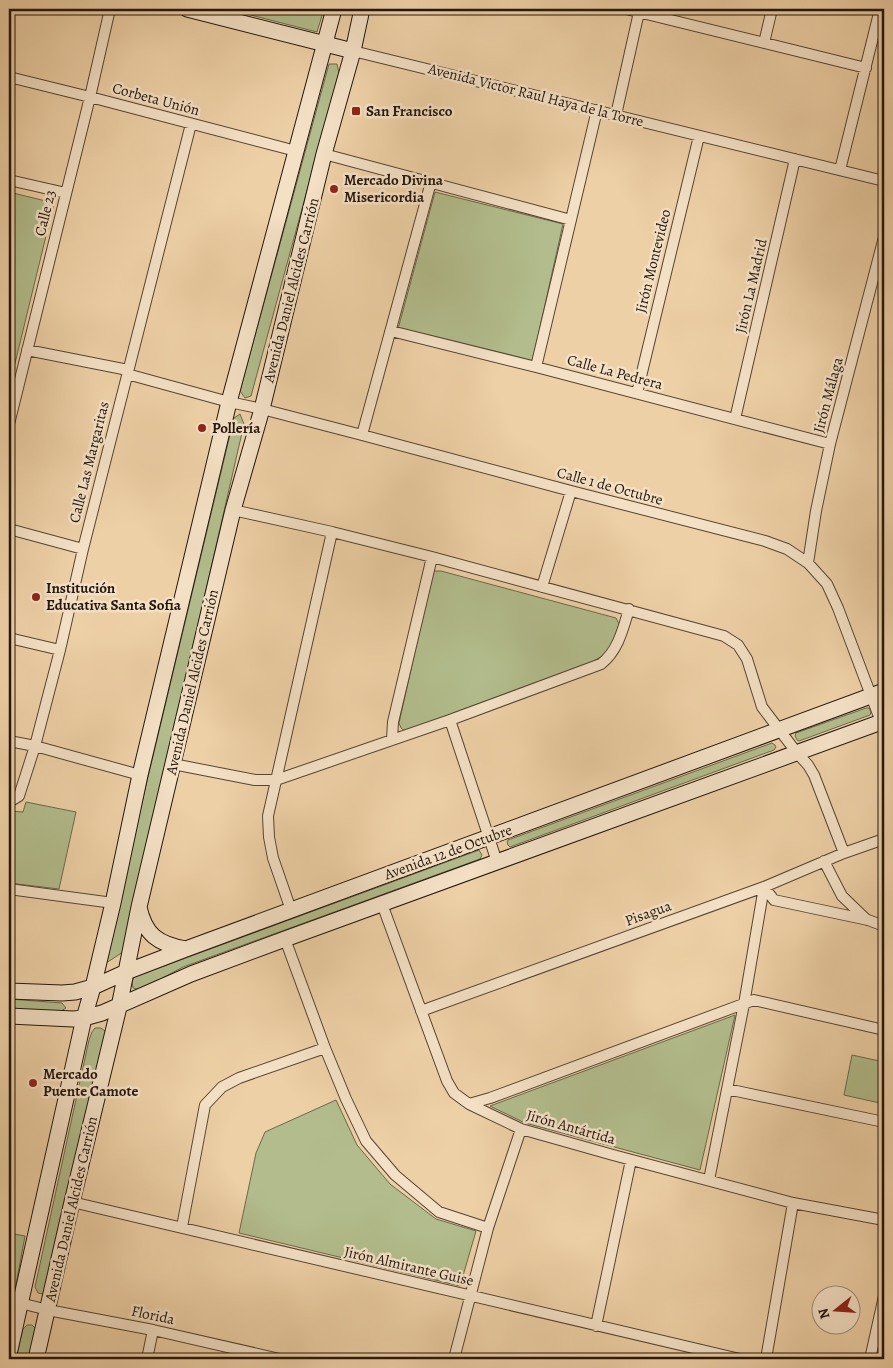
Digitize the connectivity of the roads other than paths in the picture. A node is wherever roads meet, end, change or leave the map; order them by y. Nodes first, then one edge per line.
1 (110, 9) edge
2 (193, 9) edge
3 (334, 9) edge
4 (362, 9) edge
5 (626, 9) edge
6 (772, 9) edge
7 (880, 9) edge
8 (639, 12) junction
9 (764, 43) junction
10 (324, 44) junction
11 (353, 51) junction
12 (866, 68) junction
13 (9, 77) edge
14 (90, 97) junction
15 (597, 110) junction
16 (616, 115) junction
17 (190, 124) junction
18 (699, 136) junction
19 (296, 152) junction
20 (324, 154) junction
21 (795, 159) junction
22 (840, 170) junction
23 (9, 180) edge
24 (884, 181) edge
25 (431, 182) junction
26 (66, 193) junction
27 (571, 220) junction
28 (884, 237) edge
29 (873, 284) junction
30 (884, 286) edge
31 (391, 331) junction
32 (27, 350) junction
33 (536, 367) junction
34 (128, 372) junction
35 (637, 393) junction
36 (229, 402) junction
37 (262, 408) junction
38 (735, 419) junction
39 (9, 424) edge
40 (362, 435) junction
41 (830, 444) junction
42 (570, 491) junction
43 (233, 510) junction
44 (9, 529) edge
45 (332, 532) junction
46 (83, 549) junction
47 (432, 557) junction
48 (808, 563) junction
49 (542, 587) junction
50 (629, 609) junction
51 (9, 638) edge
52 (60, 650) junction
53 (878, 694) edge
54 (450, 720) junction
55 (883, 721) edge
56 (780, 730) junction
57 (392, 739) junction
58 (9, 741) edge
59 (35, 746) junction
60 (797, 753) junction
61 (173, 764) junction
62 (140, 775) junction
63 (276, 780) junction
64 (9, 802) edge
65 (489, 837) junction
66 (884, 839) edge
67 (844, 853) junction
68 (824, 861) junction
69 (497, 862) junction
70 (764, 887) junction
71 (9, 889) edge
72 (112, 903) junction
73 (382, 904) junction
74 (139, 907) junction
75 (291, 910) junction
76 (868, 920) junction
77 (884, 926) edge
78 (285, 939) junction
79 (186, 949) junction
80 (126, 972) junction
81 (93, 987) junction
82 (9, 991) edge
83 (744, 1004) junction
84 (119, 1006) junction
85 (421, 1011) junction
86 (9, 1016) edge
87 (84, 1018) junction
88 (884, 1030) edge
89 (324, 1048) junction
90 (727, 1089) junction
91 (469, 1104) junction
92 (884, 1122) edge
93 (521, 1129) junction
94 (631, 1160) junction
95 (709, 1180) junction
96 (72, 1202) junction
97 (793, 1203) junction
98 (884, 1220) edge
99 (182, 1227) junction
100 (488, 1228) junction
101 (470, 1296) junction
102 (884, 1296) edge
103 (20, 1303) junction
104 (48, 1310) junction
105 (596, 1326) junction
106 (153, 1330) junction
107 (10, 1346) edge
108 (36, 1359) edge
109 (147, 1359) edge
110 (280, 1359) edge
111 (454, 1359) edge
112 (740, 1359) edge
113 (766, 1359) edge
114 (870, 1359) edge

1 - 14 street, Calle 23
2 - 10 street, Avenida Victor Raul Haya de la Torre
3 - 10 street, Avenida Daniel Alcides Carrión
4 - 11 street, Avenida Daniel Alcides Carrión
5 - 8 street
6 - 9 street
7 - 12 street
8 - 9 street
8 - 16 street
9 - 12 street
10 - 11 street, Avenida Victor Raul Haya de la Torre
10 - 19 street, Avenida Daniel Alcides Carrión
11 - 15 street, Avenida Victor Raul Haya de la Torre
11 - 20 street, Avenida Daniel Alcides Carrión
12 - 22 street
13 - 14 street, Corbeta Unión
14 - 17 street, Corbeta Unión
14 - 26 street, Calle 23
15 - 16 street, Avenida Victor Raul Haya de la Torre
15 - 27 street
16 - 18 street, Avenida Victor Raul Haya de la Torre
17 - 19 street, Corbeta Unión
17 - 34 street, Calle Las Margaritas
18 - 21 street, Avenida Victor Raul Haya de la Torre
18 - 35 street, Jirón Montevideo
19 - 36 street, Avenida Daniel Alcides Carrión
20 - 25 street
20 - 37 street, Avenida Daniel Alcides Carrión
21 - 22 street, Avenida Victor Raul Haya de la Torre
21 - 38 street, Jirón La Madrid
22 - 24 street, Avenida Victor Raul Haya de la Torre
23 - 26 street
25 - 27 street
25 - 31 street
26 - 32 street, Calle 23
27 - 33 street
28 - 29 street, Jirón Málaga
29 - 30 street
29 - 41 street, Jirón Málaga
31 - 33 street, Calle La Pedrera
31 - 40 street
32 - 34 street, Calle 1 de Octubre
32 - 39 street, Calle 23
33 - 35 street, Calle La Pedrera
34 - 36 street, Calle 1 de Octubre
34 - 46 street, Calle Las Margaritas
35 - 38 street, Calle La Pedrera
36 - 37 street, Calle 1 de Octubre
36 - 62 street, Avenida Daniel Alcides Carrión
37 - 40 street, Calle 1 de Octubre
37 - 43 street, Avenida Daniel Alcides Carrión
38 - 41 street, Calle La Pedrera
40 - 42 street, Calle 1 de Octubre
41 - 48 street, Jirón Málaga
42 - 48 street, Calle 1 de Octubre
42 - 49 street
43 - 45 street
43 - 61 street, Avenida Daniel Alcides Carrión
44 - 46 street
45 - 47 street
45 - 63 street
46 - 52 street, Calle Las Margaritas
47 - 49 street
47 - 57 street
48 - 53 street, Calle 1 de Octubre
49 - 50 street
50 - 54 street
50 - 56 street
51 - 52 street
52 - 59 street, Calle Las Margaritas
53 - 55 street, Calle 1 de Octubre
53 - 56 street, Avenida 12 de Octubre
54 - 57 street
54 - 65 street
55 - 60 street, Avenida 12 de Octubre
56 - 60 street
56 - 65 street, Avenida 12 de Octubre
57 - 63 street
58 - 59 street
59 - 62 street
59 - 64 street, Calle Las Margaritas
60 - 67 street
60 - 69 street, Avenida 12 de Octubre
61 - 63 street
61 - 74 street, Avenida Daniel Alcides Carrión
62 - 72 street, Avenida Daniel Alcides Carrión
63 - 75 street
65 - 69 street
65 - 75 street, Avenida 12 de Octubre
66 - 67 street, Pisagua
67 - 68 street, Pisagua
68 - 70 street, Pisagua
68 - 76 street
69 - 73 street, Avenida 12 de Octubre
70 - 76 street
70 - 83 street
70 - 85 street, Pisagua
71 - 72 street
72 - 81 street, Avenida Daniel Alcides Carrión
73 - 78 street, Avenida 12 de Octubre
73 - 85 street, Jirón Antártida
74 - 79 street
74 - 80 street, Avenida Daniel Alcides Carrión
75 - 79 street, Avenida 12 de Octubre
76 - 77 street
78 - 84 street, Avenida 12 de Octubre
78 - 89 street
79 - 80 street, Avenida 12 de Octubre
80 - 81 street, Avenida 12 de Octubre
80 - 84 street, Avenida Daniel Alcides Carrión
81 - 82 street, Avenida 12 de Octubre
81 - 87 street, Avenida Daniel Alcides Carrión
83 - 88 street
83 - 90 street
83 - 91 street
84 - 87 street, Avenida 12 de Octubre
84 - 96 street, Avenida Daniel Alcides Carrión
85 - 91 street, Jirón Antártida
86 - 87 street, Avenida 12 de Octubre
87 - 103 street, Avenida Daniel Alcides Carrión
89 - 99 street
89 - 100 street
90 - 92 street
90 - 95 street
91 - 93 street, Jirón Antártida
93 - 94 street, Jirón Antártida
93 - 100 street
94 - 95 street, Jirón Antártida
94 - 105 street
95 - 97 street, Jirón Antártida
96 - 99 street, Jirón Almirante Guise
96 - 104 street, Avenida Daniel Alcides Carrión
97 - 98 street, Jirón Antártida
97 - 113 street
99 - 101 street, Jirón Almirante Guise
100 - 101 street
101 - 105 street, Jirón Almirante Guise
101 - 111 street
102 - 114 street
103 - 104 street, Florida
103 - 107 street, Avenida Daniel Alcides Carrión
104 - 106 street, Florida
104 - 108 street, Avenida Daniel Alcides Carrión
105 - 112 street, Jirón Almirante Guise
106 - 109 street
106 - 110 street, Florida

